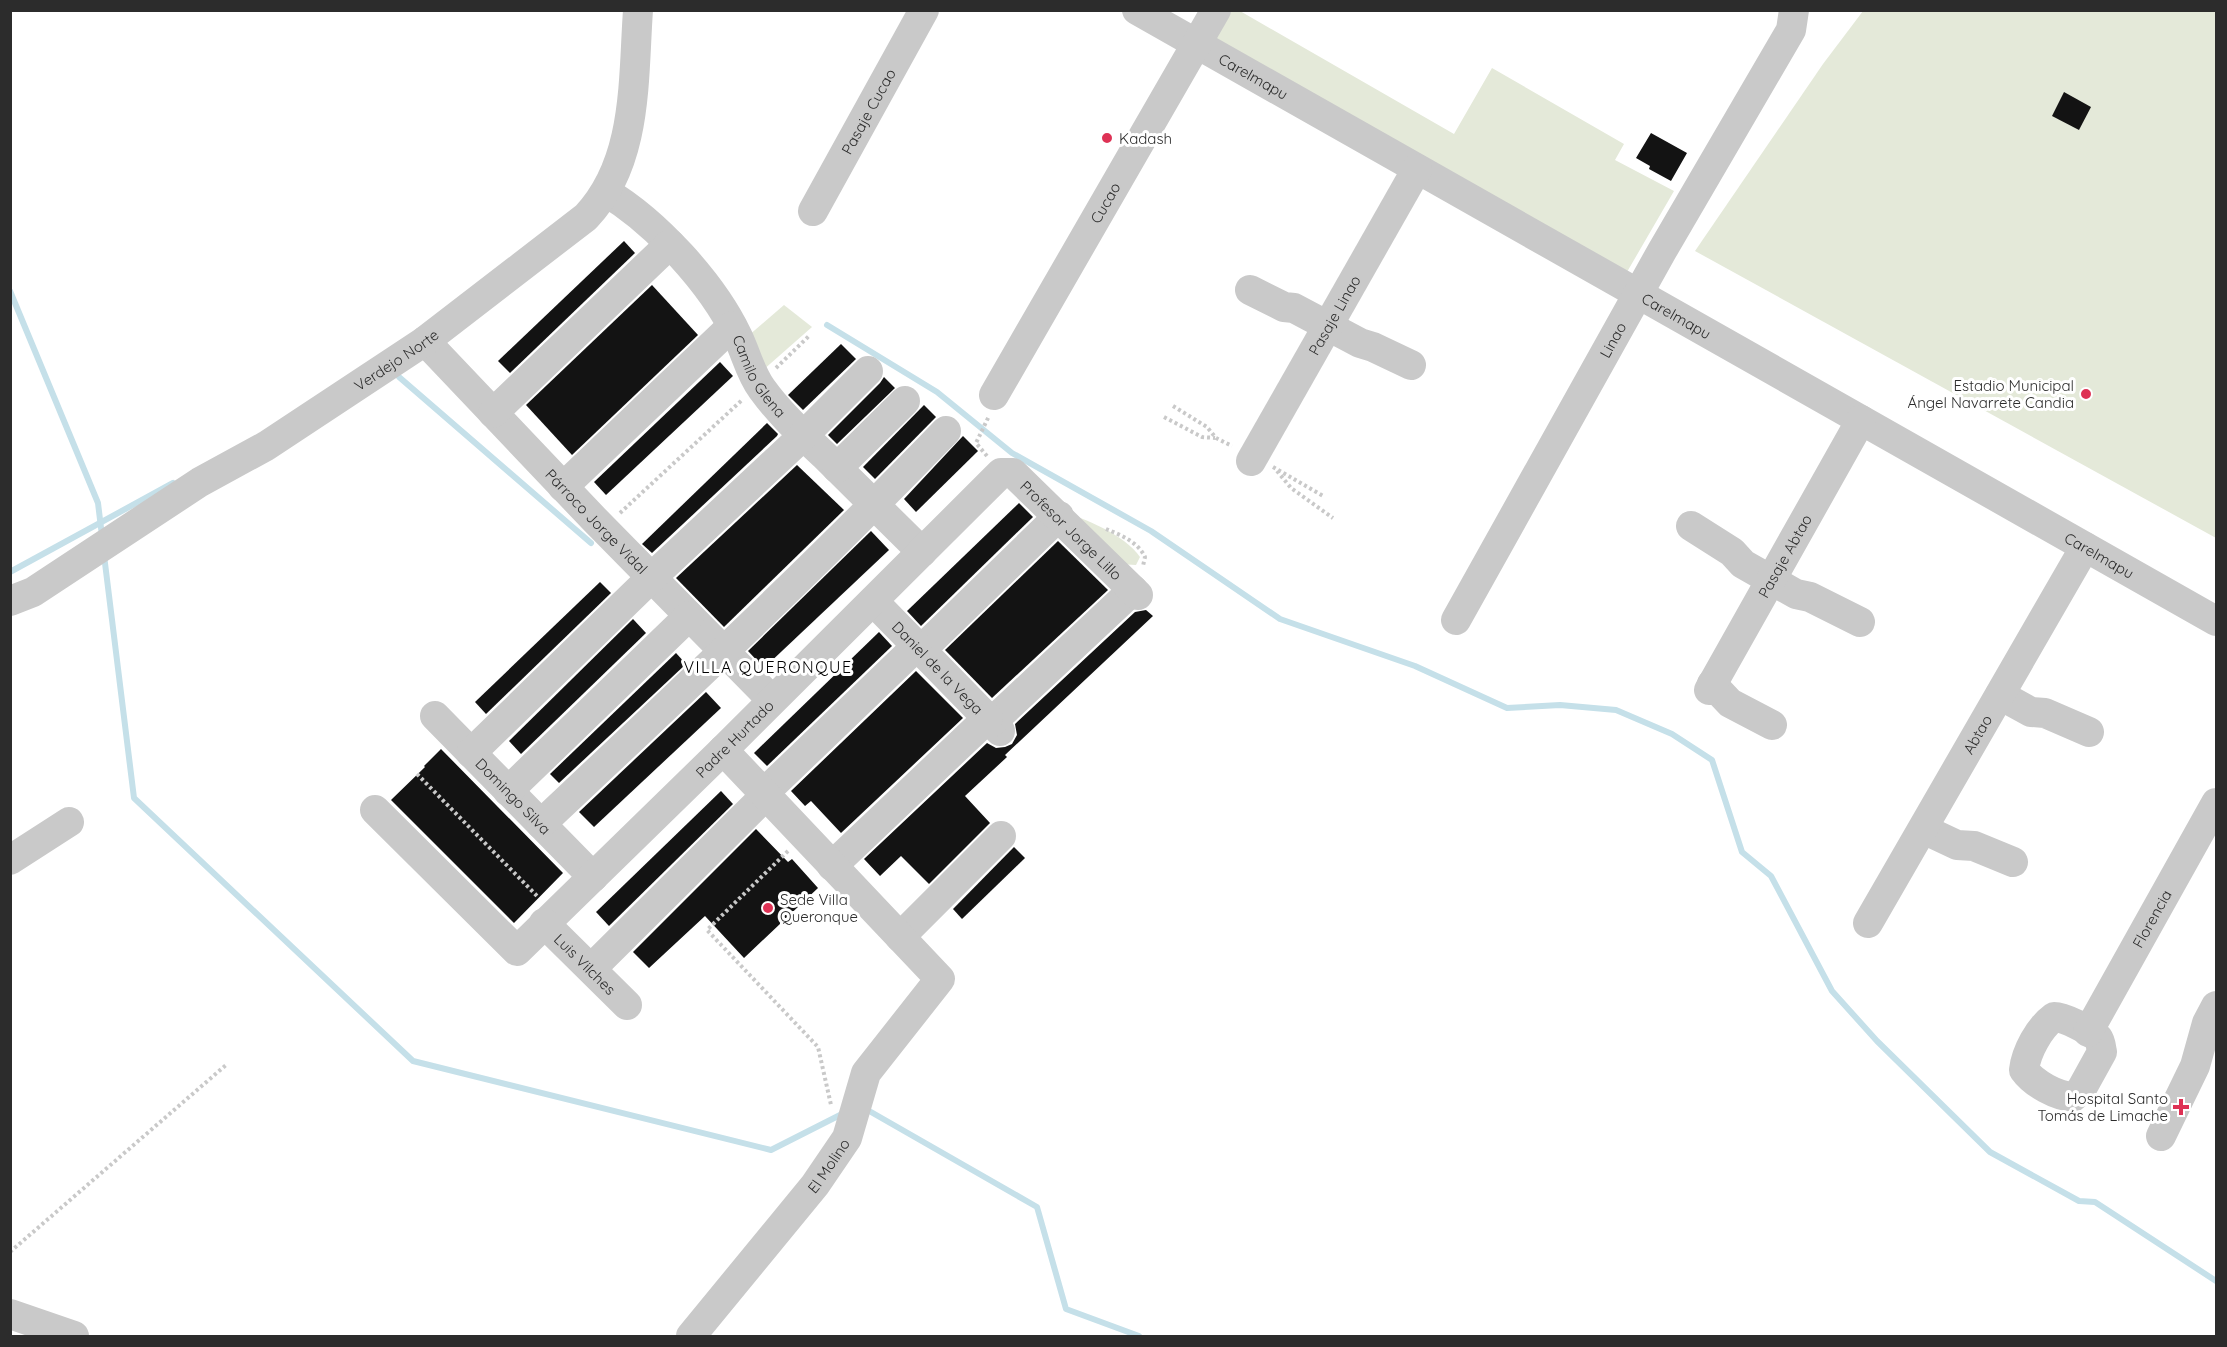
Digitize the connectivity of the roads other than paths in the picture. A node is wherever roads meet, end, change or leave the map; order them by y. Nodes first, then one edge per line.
1 (638, 10) edge
2 (924, 10) edge
3 (1137, 10) edge
4 (1216, 10) edge
5 (1792, 20) edge
6 (1196, 44) junction
7 (1417, 169) junction
8 (606, 192) junction
9 (813, 211) dead end
10 (670, 244) junction
11 (1253, 285) dead end
12 (1638, 294) junction
13 (1329, 325) junction
14 (732, 326) junction
15 (425, 341) junction
16 (868, 371) dead end
17 (1408, 372) dead end
18 (994, 395) dead end
19 (905, 401) dead end
20 (493, 413) junction
21 (1862, 420) junction
22 (946, 431) dead end
23 (804, 435) junction
24 (1259, 461) road end
25 (837, 468) junction
26 (1001, 473) joint
27 (563, 487) junction
28 (875, 505) junction
29 (1059, 516) junction
30 (1687, 532) dead end
31 (2085, 547) junction
32 (922, 552) junction
33 (652, 577) junction
34 (1784, 587) junction
35 (10, 601) edge
36 (873, 601) junction
37 (689, 616) junction
38 (1456, 620) dead end
39 (2217, 621) edge
40 (1857, 628) dead end
41 (919, 648) junction
42 (725, 652) junction
43 (2000, 694) junction
44 (772, 700) junction
45 (435, 716) dead end
46 (994, 724) junction
47 (1772, 725) dead end
48 (2085, 739) dead end
49 (723, 750) junction
50 (471, 753) junction
51 (508, 791) junction
52 (765, 794) junction
53 (2217, 803) edge
54 (375, 810) dead end
55 (69, 822) dead end
56 (541, 825) junction
57 (1923, 829) junction
58 (1002, 836) dead end
59 (10, 860) edge
60 (832, 866) junction
61 (2009, 869) dead end
62 (592, 877) junction
63 (549, 918) junction
64 (1868, 923) dead end
65 (900, 937) junction
66 (591, 969) junction
67 (627, 1005) dead end
68 (2217, 1006) edge
69 (2088, 1032) dead end
70 (2211, 1040) edge
71 (2161, 1136) dead end
72 (10, 1314) edge
73 (74, 1336) edge
74 (691, 1336) edge

1 - 8 street, Verdejo Norte
2 - 9 street, Pasaje Cucao
3 - 6 street, Carelmapu
4 - 6 street, Cucao
5 - 12 street, Linao
6 - 7 street, Carelmapu
6 - 18 street, Cucao
7 - 12 street, Carelmapu
7 - 13 street, Pasaje Linao
8 - 10 street, Camilo Glena
8 - 15 street, Verdejo Norte
10 - 14 street, Camilo Glena
10 - 20 street
11 - 13 street
12 - 21 street, Carelmapu
12 - 38 street, Linao
13 - 17 street
13 - 24 street, Pasaje Linao
14 - 23 street, Camilo Glena
14 - 27 street
15 - 20 street, Párroco Jorge Vidal
15 - 35 street, Verdejo Norte
16 - 23 street
19 - 25 street
20 - 27 street, Párroco Jorge Vidal
21 - 31 street, Carelmapu
21 - 34 street, Pasaje Abtao
22 - 28 street
23 - 25 street, Camilo Glena
23 - 33 street
25 - 28 street, Camilo Glena
26 - 29 street, Profesor Jorge Lillo
26 - 32 street, Padre Hurtado
27 - 33 street, Párroco Jorge Vidal
28 - 32 street, Camilo Glena
28 - 42 street
29 - 41 street
29 - 46 street, Profesor Jorge Lillo
30 - 34 street
31 - 39 street, Carelmapu
31 - 43 street, Abtao
32 - 36 street, Padre Hurtado
33 - 37 street, Párroco Jorge Vidal
33 - 50 street
34 - 40 street
34 - 47 street, Pasaje Abtao
36 - 41 street, Daniel de la Vega
36 - 44 street, Padre Hurtado
37 - 42 street, Párroco Jorge Vidal
37 - 51 street
41 - 46 street, Daniel de la Vega
41 - 52 street
42 - 44 street, Párroco Jorge Vidal
42 - 56 street
43 - 48 street
43 - 57 street, Abtao
44 - 49 street, Padre Hurtado
45 - 50 street, Domingo Silva
46 - 60 street
49 - 52 street
49 - 62 street, Padre Hurtado
50 - 51 street, Domingo Silva
51 - 56 street, Domingo Silva
52 - 60 street
52 - 66 street
53 - 69 street, Florencia
54 - 63 street, Padre Hurtado
55 - 59 street
56 - 62 street, Domingo Silva
57 - 61 street
57 - 64 street, Abtao
58 - 65 street
60 - 65 street
62 - 63 street, Padre Hurtado
63 - 66 street, Luis Vilches
65 - 74 street, El Molino
66 - 67 street, Luis Vilches
68 - 70 street
70 - 71 street
72 - 73 street

